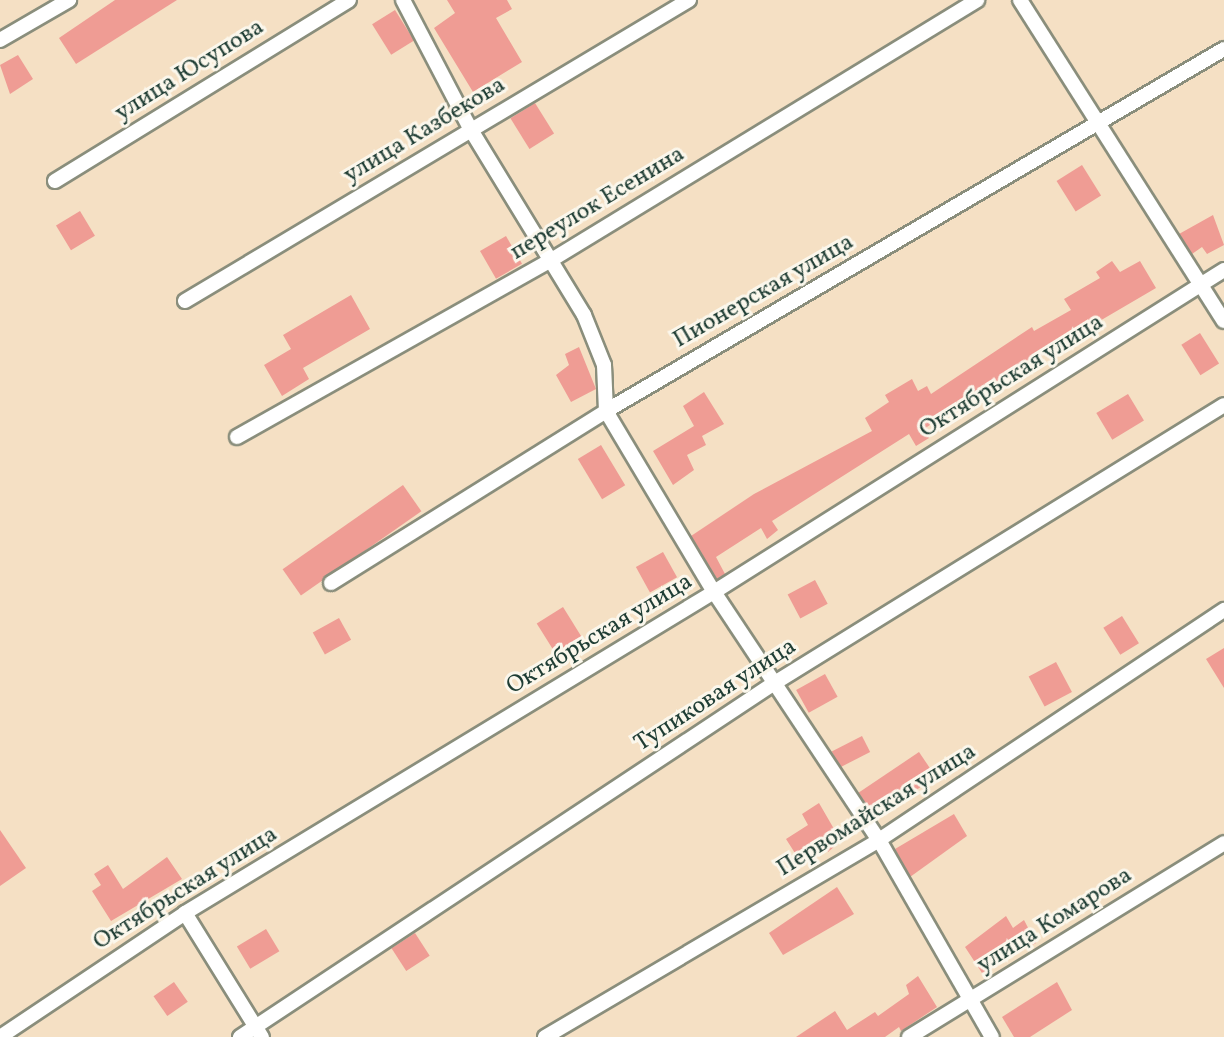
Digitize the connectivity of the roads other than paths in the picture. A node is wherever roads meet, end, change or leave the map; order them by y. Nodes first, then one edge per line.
1 (69, 0) edge
2 (349, 0) edge
3 (403, 0) edge
4 (689, 0) edge
5 (976, 0) edge
6 (1020, 0) edge
7 (0, 40) edge
8 (1224, 49) edge
9 (1098, 123) junction
10 (471, 130) junction
11 (55, 181) dead end
12 (553, 259) junction
13 (1224, 270) edge
14 (1202, 284) junction
15 (185, 301) dead end
16 (1224, 321) edge
17 (1224, 405) edge
18 (606, 411) junction
19 (237, 437) dead end
20 (331, 583) dead end
21 (714, 592) junction
22 (1224, 610) edge
23 (773, 684) junction
24 (879, 840) junction
25 (1224, 843) edge
26 (185, 913) junction
27 (971, 999) junction
28 (259, 1032) edge
29 (0, 1037) edge
30 (240, 1037) edge
31 (544, 1037) edge
32 (909, 1037) edge
33 (992, 1037) edge

1 - 7 street
2 - 11 street, улица Юсупова
3 - 10 street
4 - 10 street, улица Казбекова
5 - 12 street, переулок Есенина
6 - 9 street
8 - 9 street, Пионерская улица
9 - 14 street
9 - 18 street, Пионерская улица
10 - 12 street
10 - 15 street, улица Казбекова
12 - 18 street
12 - 19 street, переулок Есенина
13 - 14 street, Октябрьская улица
14 - 16 street
14 - 21 street, Октябрьская улица
17 - 23 street, Тупиковая улица
18 - 20 street, Пионерская улица
18 - 21 street
21 - 23 street
21 - 26 street, Октябрьская улица
22 - 24 street, Первомайская улица
23 - 24 street
23 - 28 street, Тупиковая улица
24 - 27 street
24 - 31 street, Первомайская улица
25 - 27 street, улица Комарова
26 - 28 street
26 - 29 street, Октябрьская улица
27 - 32 street, улица Комарова
27 - 33 street
28 - 30 street, Тупиковая улица

